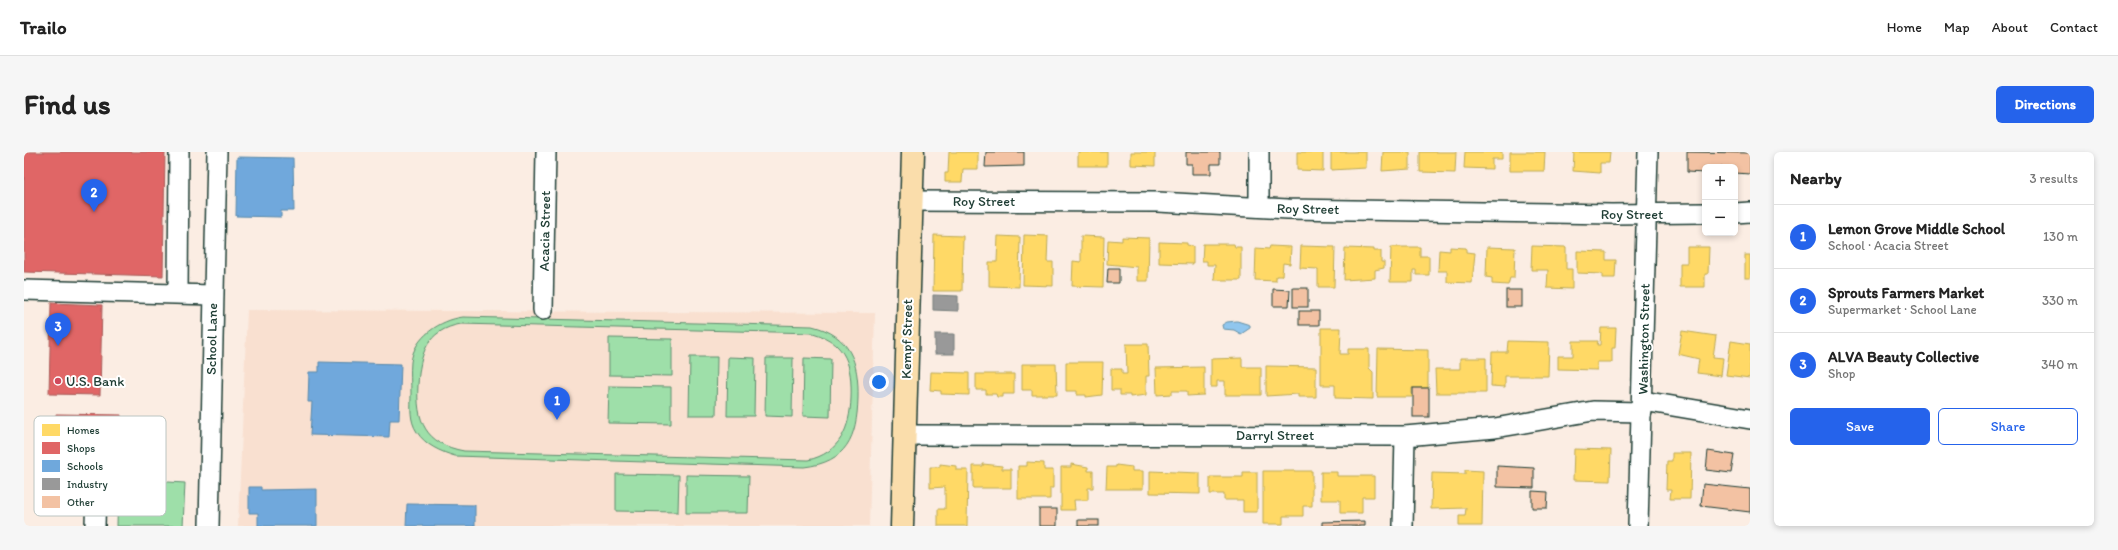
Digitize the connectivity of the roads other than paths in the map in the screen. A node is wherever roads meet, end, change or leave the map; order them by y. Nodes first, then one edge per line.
1 (179, 152) edge
2 (217, 152) edge
3 (546, 152) edge
4 (913, 152) edge
5 (1259, 152) edge
6 (1648, 152) edge
7 (911, 201) junction
8 (1259, 207) junction
9 (1750, 212) edge
10 (1702, 213) edge
11 (1738, 213) edge
12 (1646, 214) junction
13 (24, 290) edge
14 (178, 293) junction
15 (213, 295) junction
16 (543, 310) dead end
17 (1642, 406) junction
18 (1750, 419) edge
19 (905, 435) junction
20 (1405, 436) junction
21 (95, 516) edge
22 (95, 526) edge
23 (209, 526) edge
24 (902, 526) edge
25 (1402, 526) edge
26 (1638, 526) edge

1 - 14 street
2 - 15 street, School Lane
3 - 16 street, Acacia Street
4 - 7 main road, Kempf Street
5 - 8 street
6 - 12 street, Washington Street
7 - 8 street, Roy Street
7 - 19 main road, Kempf Street
8 - 12 street, Roy Street
9 - 11 street
10 - 12 street, Roy Street
12 - 17 street, Washington Street
13 - 14 street
14 - 15 street
15 - 23 street, School Lane
17 - 18 street, Darryl Street
17 - 20 street, Darryl Street
17 - 26 street, Washington Street
19 - 20 street, Darryl Street
19 - 24 main road, Kempf Street
20 - 25 street
21 - 22 street

